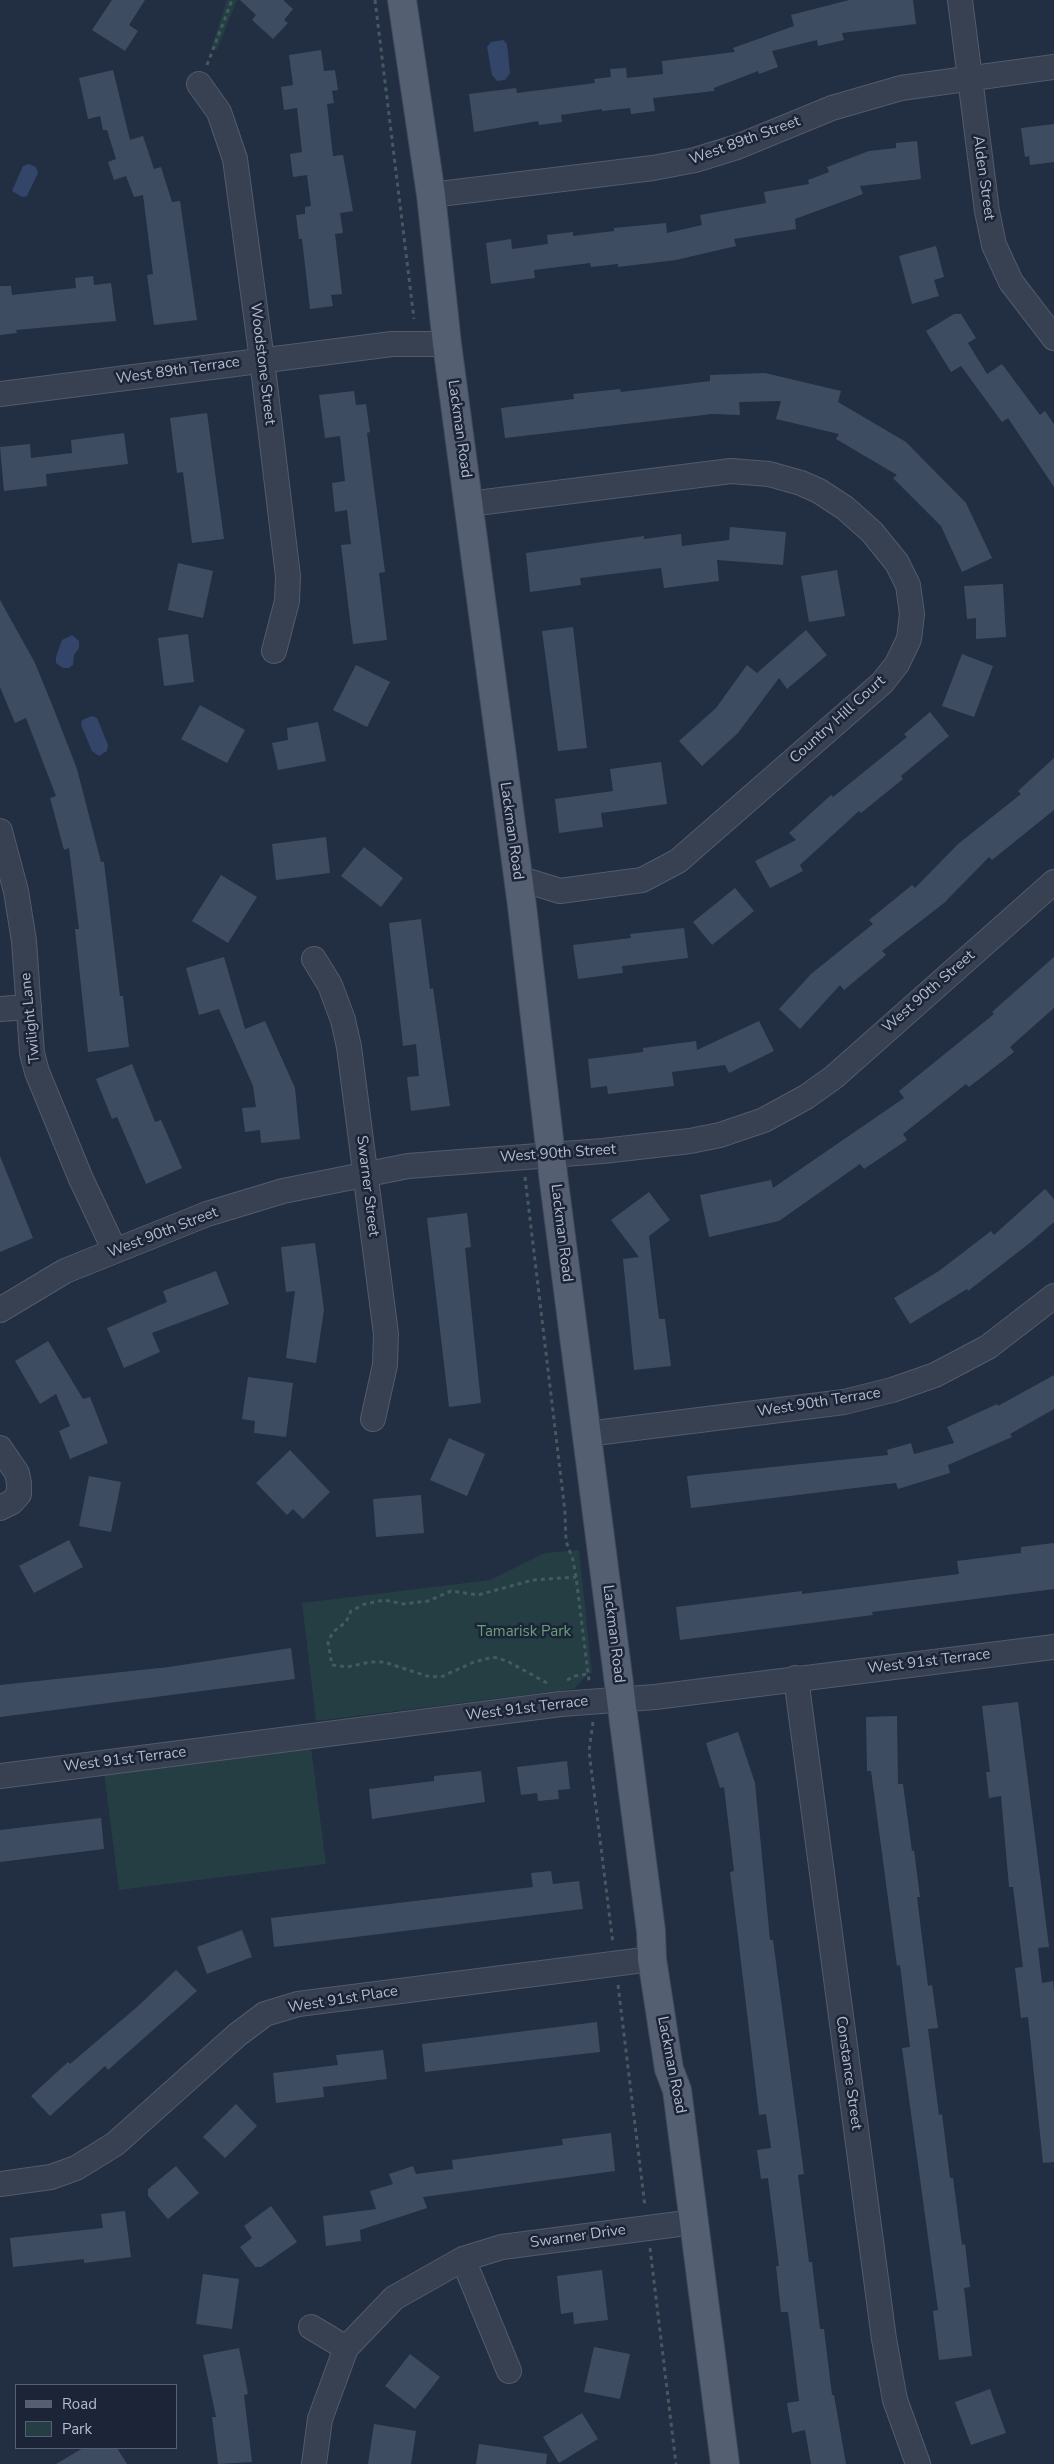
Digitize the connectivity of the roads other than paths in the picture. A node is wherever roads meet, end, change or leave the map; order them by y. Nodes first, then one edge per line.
1 (402, 0) edge
2 (960, 0) edge
3 (1054, 67) edge
4 (970, 77) junction
5 (199, 84) dead end
6 (430, 195) junction
7 (1054, 338) edge
8 (447, 344) junction
9 (262, 360) junction
10 (0, 394) edge
11 (469, 504) junction
12 (274, 651) dead end
13 (0, 830) edge
14 (518, 878) junction
15 (1054, 882) edge
16 (314, 959) dead end
17 (28, 1007) junction
18 (0, 1009) edge
19 (552, 1156) junction
20 (365, 1173) junction
21 (115, 1251) junction
22 (1054, 1296) edge
23 (0, 1310) edge
24 (373, 1419) dead end
25 (587, 1434) junction
26 (0, 1448) edge
27 (0, 1508) edge
28 (1054, 1647) edge
29 (796, 1678) junction
30 (621, 1699) junction
31 (0, 1776) edge
32 (652, 1959) junction
33 (0, 2184) edge
34 (694, 2222) junction
35 (463, 2259) junction
36 (311, 2327) dead end
37 (346, 2348) junction
38 (509, 2371) dead end
39 (314, 2464) edge
40 (726, 2464) edge
41 (918, 2464) edge

1 - 6 main road, Lackman Road
2 - 4 street, Alden Street
3 - 4 street, West 89th Street
4 - 6 street, West 89th Street
4 - 7 street, Alden Street
5 - 9 street, Woodstone Street
6 - 8 main road, Lackman Road
8 - 9 street, West 89th Terrace
8 - 11 main road, Lackman Road
9 - 10 street, West 89th Terrace
9 - 12 street, Woodstone Street
11 - 14 main road, Lackman Road
11 - 14 street, Country Hill Court
13 - 17 street, Twilight Lane
14 - 19 main road, Lackman Road
15 - 19 street, West 90th Street
16 - 20 street, Swarner Street
17 - 18 street
17 - 21 street, Twilight Lane
19 - 20 street, West 90th Street
19 - 25 main road, Lackman Road
20 - 21 street, West 90th Street
20 - 24 street, Swarner Street
21 - 23 street, West 90th Street
22 - 25 street, West 90th Terrace
25 - 30 main road, Lackman Road
26 - 27 street
28 - 29 street, West 91st Terrace
29 - 30 street, West 91st Terrace
29 - 41 street, Constance Street
30 - 31 street, West 91st Terrace
30 - 32 main road, Lackman Road
32 - 33 street, West 91st Place
32 - 34 main road, Lackman Road
34 - 35 street, Swarner Drive
34 - 40 main road, Lackman Road
35 - 37 street, Swarner Drive
35 - 38 street
36 - 37 street
37 - 39 street, Swarner Drive

